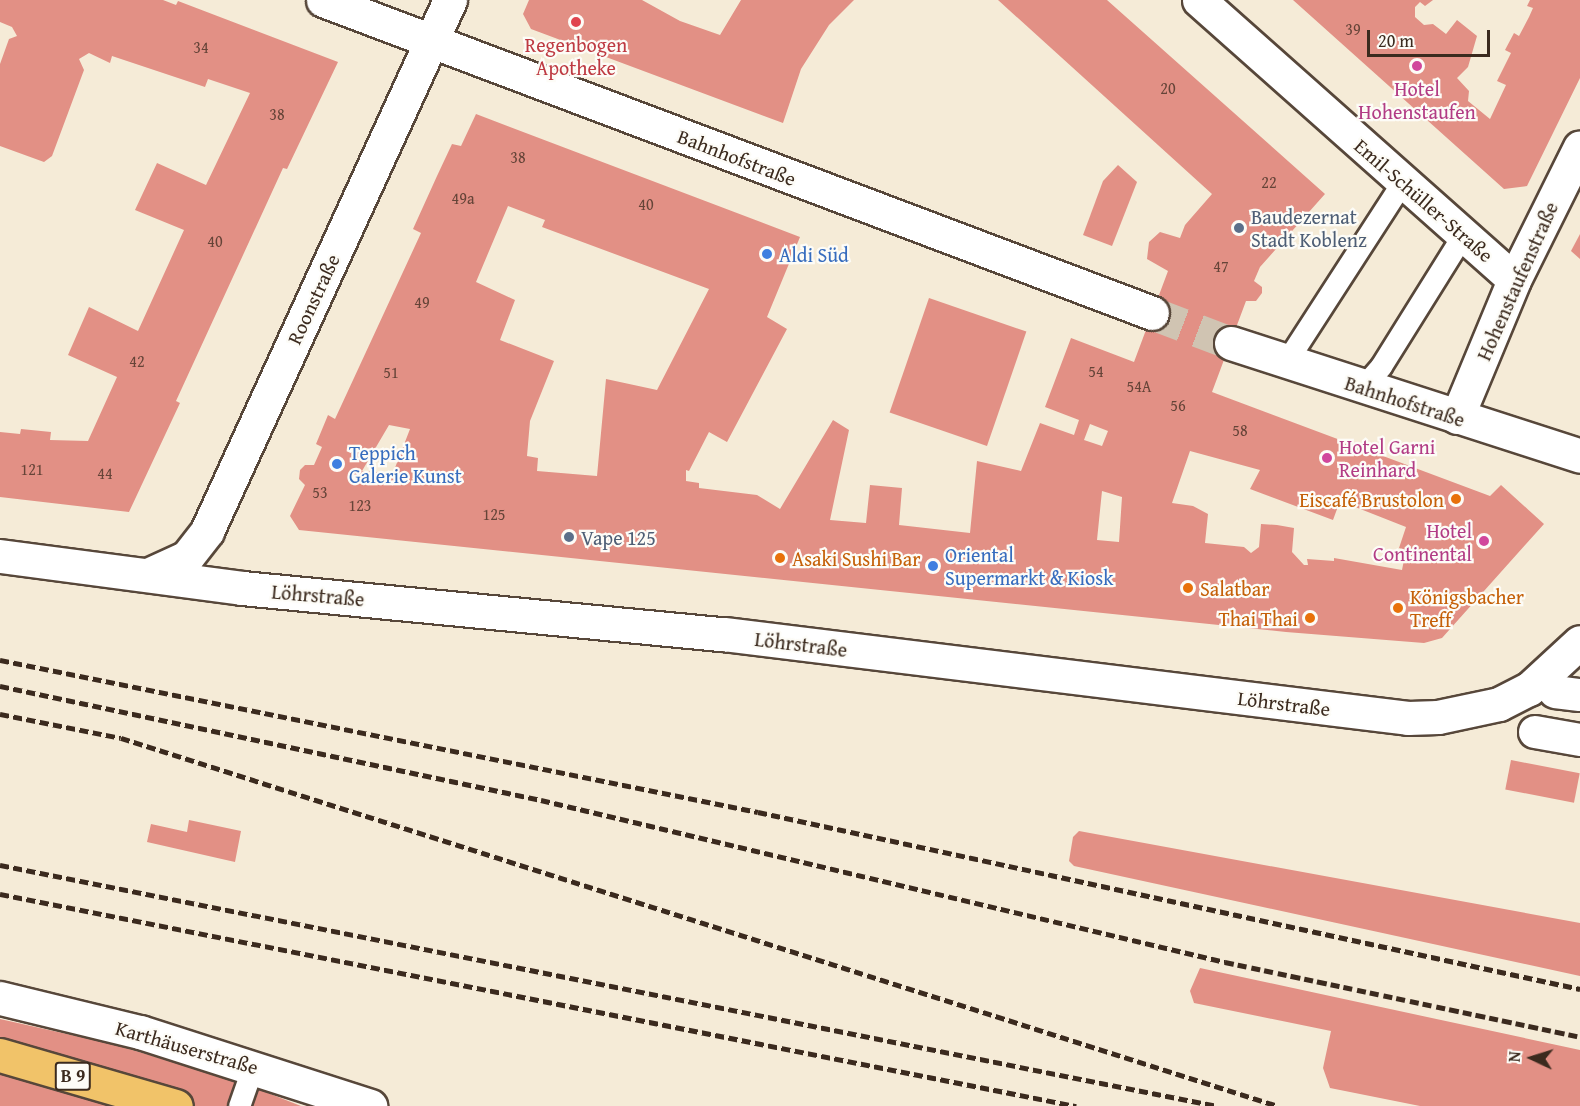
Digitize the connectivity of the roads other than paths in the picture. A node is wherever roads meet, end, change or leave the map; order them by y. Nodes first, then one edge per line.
1 (323, 0) edge
2 (450, 0) edge
3 (1199, 0) edge
4 (431, 42) junction
5 (1580, 147) edge
6 (1402, 181) junction
7 (1461, 231) junction
8 (1514, 280) junction
9 (1152, 313) tunnel mouth
10 (1231, 343) tunnel mouth
11 (1286, 362) junction
12 (1362, 388) junction
13 (1457, 417) junction
14 (1580, 456) edge
15 (0, 556) edge
16 (150, 574) junction
17 (1580, 642) edge
18 (1535, 732) dead end
19 (1580, 740) edge
20 (0, 998) edge
21 (0, 1056) edge
22 (253, 1066) junction
23 (163, 1103) edge
24 (239, 1106) edge
25 (370, 1106) edge

1 - 4 street, Bahnhofstraße
2 - 4 street, Roonstraße
3 - 6 street, Emil-Schüller-Straße
4 - 9 street, Bahnhofstraße
4 - 16 street, Roonstraße
5 - 8 street, Hohenstaufenstraße
6 - 7 street, Emil-Schüller-Straße
6 - 11 lane
7 - 8 street, Emil-Schüller-Straße
7 - 12 lane
8 - 13 street, Hohenstaufenstraße
10 - 11 street, Bahnhofstraße
11 - 12 street, Bahnhofstraße
12 - 13 street, Bahnhofstraße
13 - 14 street, Bahnhofstraße
15 - 16 street, Löhrstraße
16 - 17 street, Löhrstraße
18 - 19 street
20 - 22 street, Karthäuserstraße
21 - 23 highway, B 9
22 - 24 lane
22 - 25 street, Karthäuserstraße

